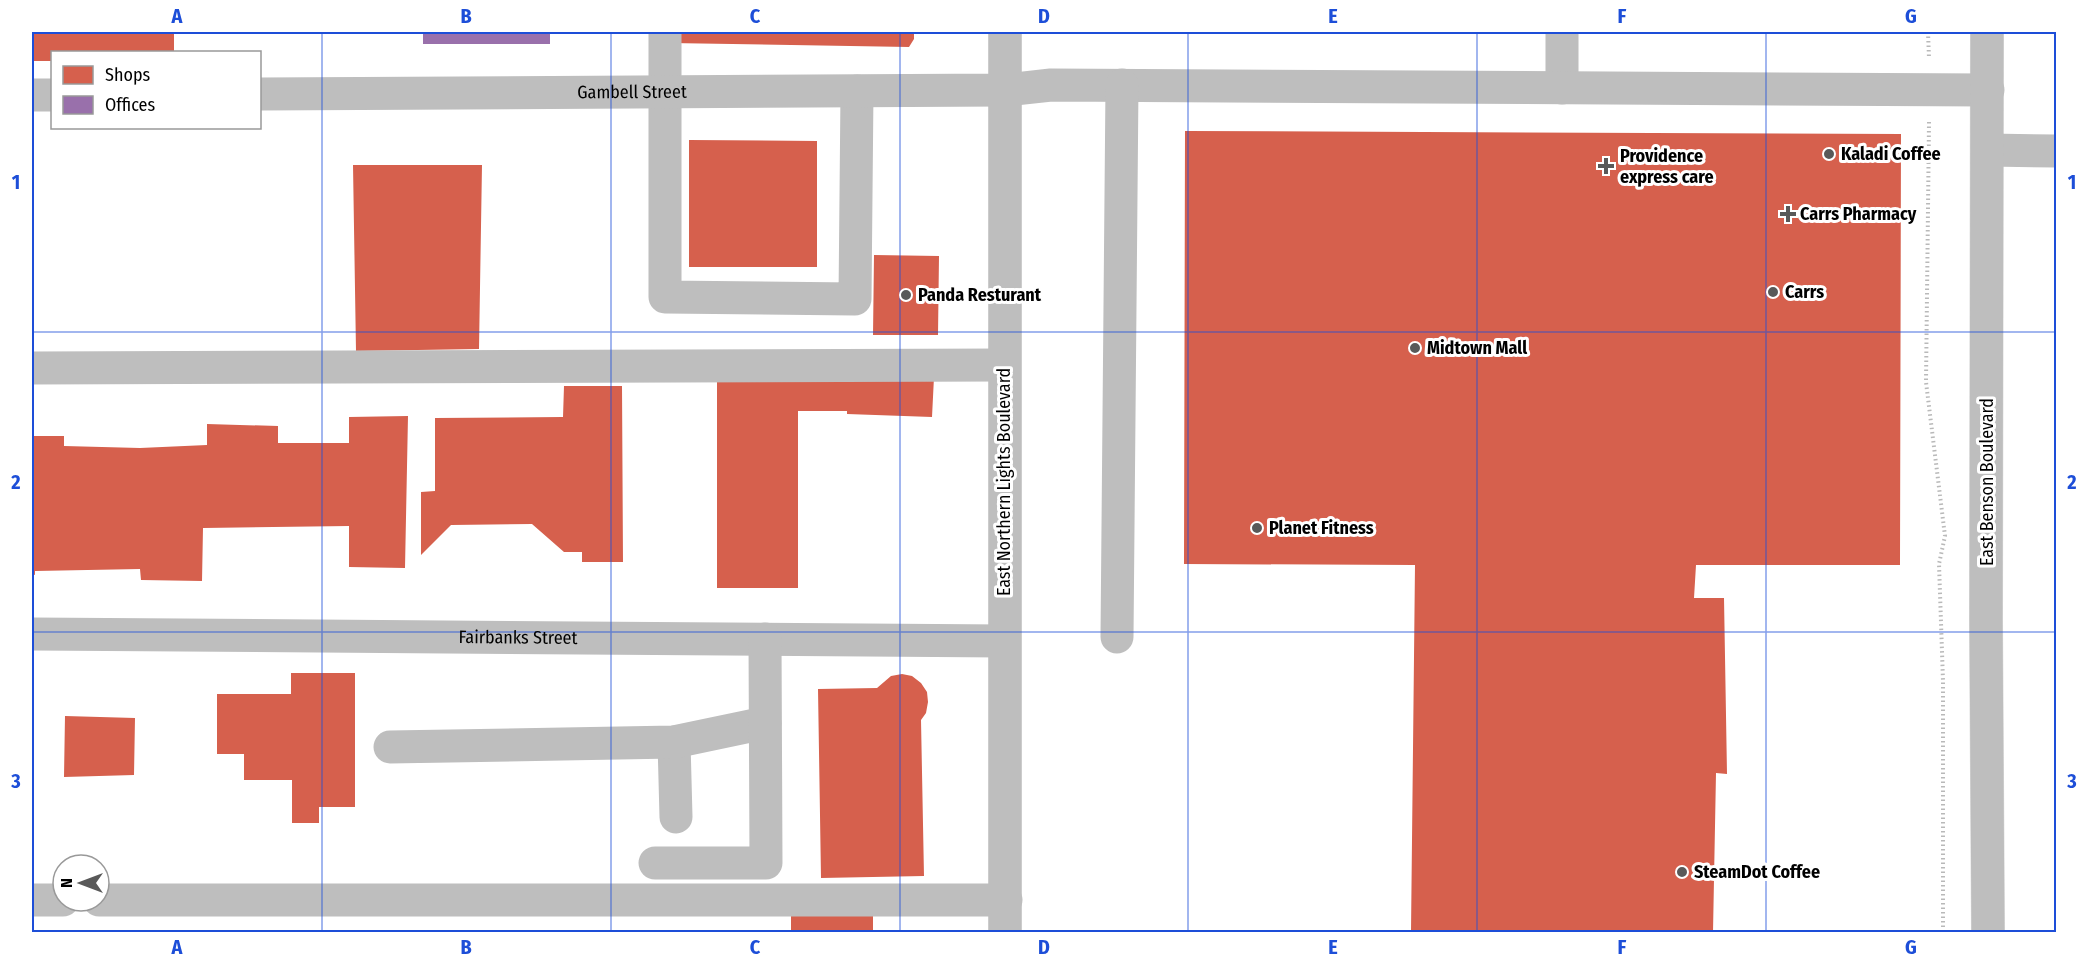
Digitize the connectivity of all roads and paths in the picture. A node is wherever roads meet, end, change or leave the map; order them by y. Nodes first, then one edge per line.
1 (665, 32) edge
2 (1005, 32) edge
3 (1562, 32) edge
4 (1929, 32) edge
5 (1987, 32) edge
6 (1122, 85) junction
7 (1562, 88) junction
8 (1005, 90) junction
9 (1929, 90) junction
10 (1988, 90) junction
11 (857, 91) junction
12 (665, 92) junction
13 (261, 94) edge
14 (32, 95) edge
15 (51, 95) edge
16 (1988, 150) junction
17 (2056, 151) edge
18 (1004, 365) junction
19 (32, 368) edge
20 (32, 634) edge
21 (1117, 637) dead end
22 (765, 639) junction
23 (1004, 641) junction
24 (765, 723) junction
25 (674, 742) junction
26 (390, 747) dead end
27 (676, 817) dead end
28 (655, 863) dead end
29 (32, 900) edge
30 (51, 900) edge
31 (111, 900) edge
32 (1006, 900) junction
33 (1005, 933) edge
34 (1943, 933) edge
35 (1988, 933) edge

1 - 12 main road
2 - 8 main road, East Northern Lights Boulevard
3 - 7 main road
4 - 9 path
5 - 10 main road, East Benson Boulevard
6 - 7 main road, Gambell Street
6 - 8 main road, Gambell Street
6 - 21 main road
7 - 9 main road, Gambell Street
8 - 11 main road, Gambell Street
8 - 18 main road, East Northern Lights Boulevard
9 - 10 main road, Gambell Street
9 - 34 path
10 - 16 main road, East Benson Boulevard
11 - 12 main road, Gambell Street
11 - 12 main road
12 - 13 main road, Gambell Street
14 - 15 main road
16 - 17 main road
16 - 35 main road, East Benson Boulevard
18 - 19 main road
18 - 23 main road, East Northern Lights Boulevard
20 - 22 main road, Fairbanks Street
22 - 23 main road, Fairbanks Street
22 - 24 main road
23 - 32 main road, East Northern Lights Boulevard
24 - 25 main road
24 - 28 main road
25 - 26 main road
25 - 27 main road
29 - 30 main road
31 - 32 main road
32 - 33 main road, East Northern Lights Boulevard

